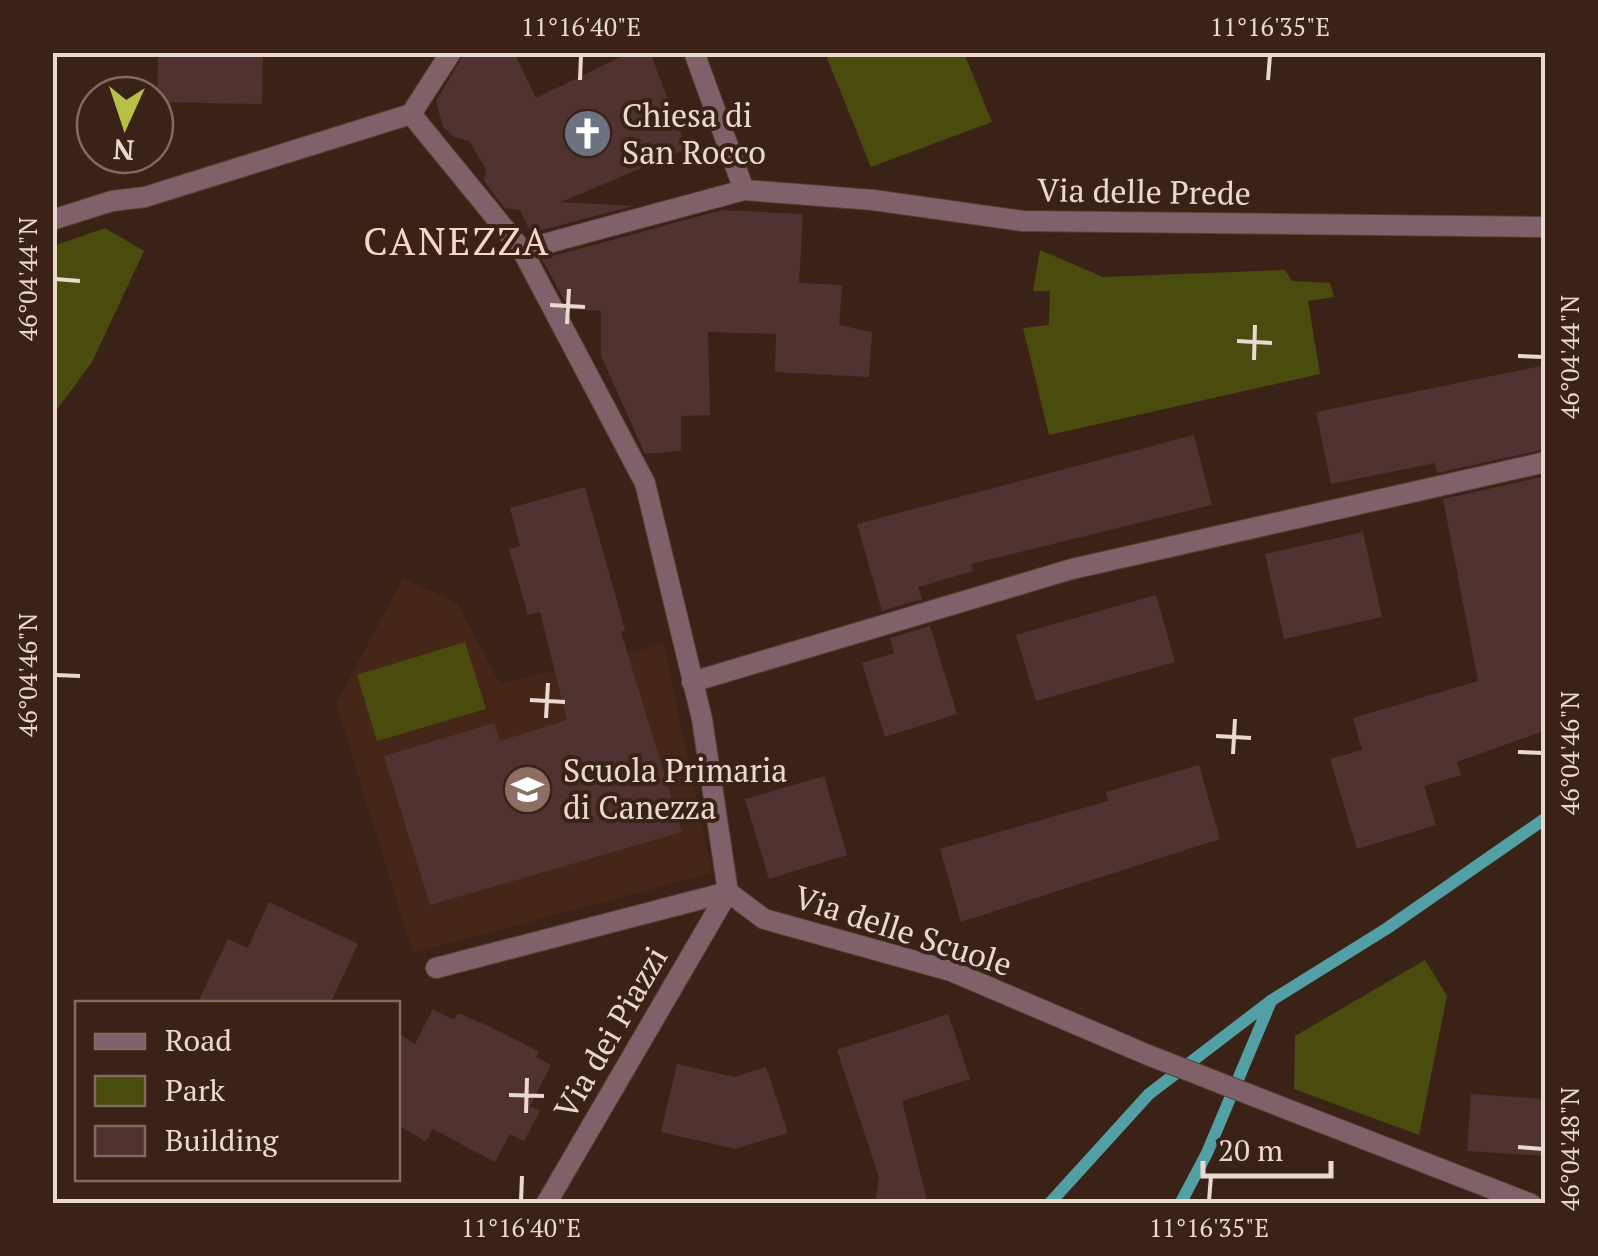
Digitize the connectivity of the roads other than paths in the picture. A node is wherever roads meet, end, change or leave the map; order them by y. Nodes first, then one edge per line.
1 (451, 52) edge
2 (694, 52) edge
3 (411, 114) junction
4 (744, 190) junction
5 (52, 220) edge
6 (1546, 227) edge
7 (522, 250) junction
8 (1546, 462) edge
9 (692, 682) junction
10 (728, 892) junction
11 (436, 968) dead end
12 (546, 1204) edge
13 (1531, 1204) edge

1 - 3 street
2 - 4 street
3 - 5 street
3 - 7 street
4 - 6 street, Via delle Prede
4 - 7 street, Via delle Prede
7 - 9 street
8 - 9 street
9 - 10 street
10 - 11 street
10 - 12 street, Via dei Piazzi
10 - 13 street, Via delle Scuole

